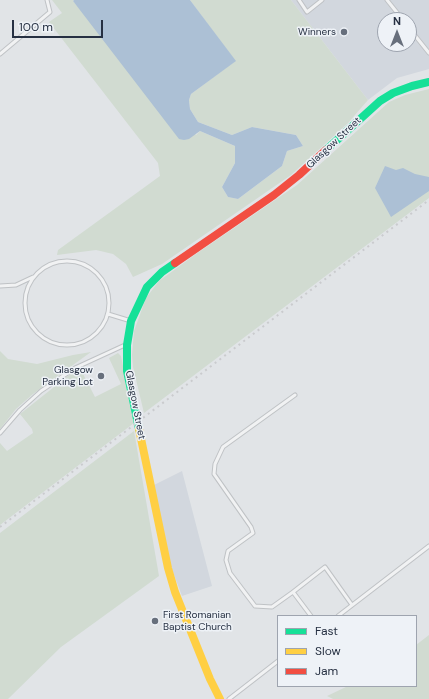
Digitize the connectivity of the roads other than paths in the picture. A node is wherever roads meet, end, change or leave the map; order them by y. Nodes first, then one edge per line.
1 (47, 0) edge
2 (299, 0) edge
3 (322, 0) edge
4 (387, 0) edge
5 (397, 12) edge
6 (417, 38) edge
7 (429, 52) edge
8 (0, 54) edge
9 (429, 82) edge
10 (35, 276) junction
11 (0, 286) edge
12 (108, 314) junction
13 (131, 321) junction
14 (127, 345) junction
15 (295, 394) dead end
16 (0, 433) edge
17 (429, 546) edge
18 (293, 592) junction
19 (352, 605) junction
20 (310, 615) edge
21 (339, 615) edge
22 (277, 662) edge
23 (220, 699) edge
24 (229, 699) edge

1 - 8 lane
2 - 3 lane
4 - 5 lane
6 - 7 lane
9 - 13 street, Glasgow Street
10 - 11 lane
10 - 12 lane
10 - 12 lane
12 - 13 lane
13 - 14 street, Glasgow Street
14 - 16 lane
14 - 23 street, Glasgow Street
15 - 18 lane
17 - 19 lane
18 - 19 lane
18 - 20 lane
19 - 21 lane
22 - 24 lane

